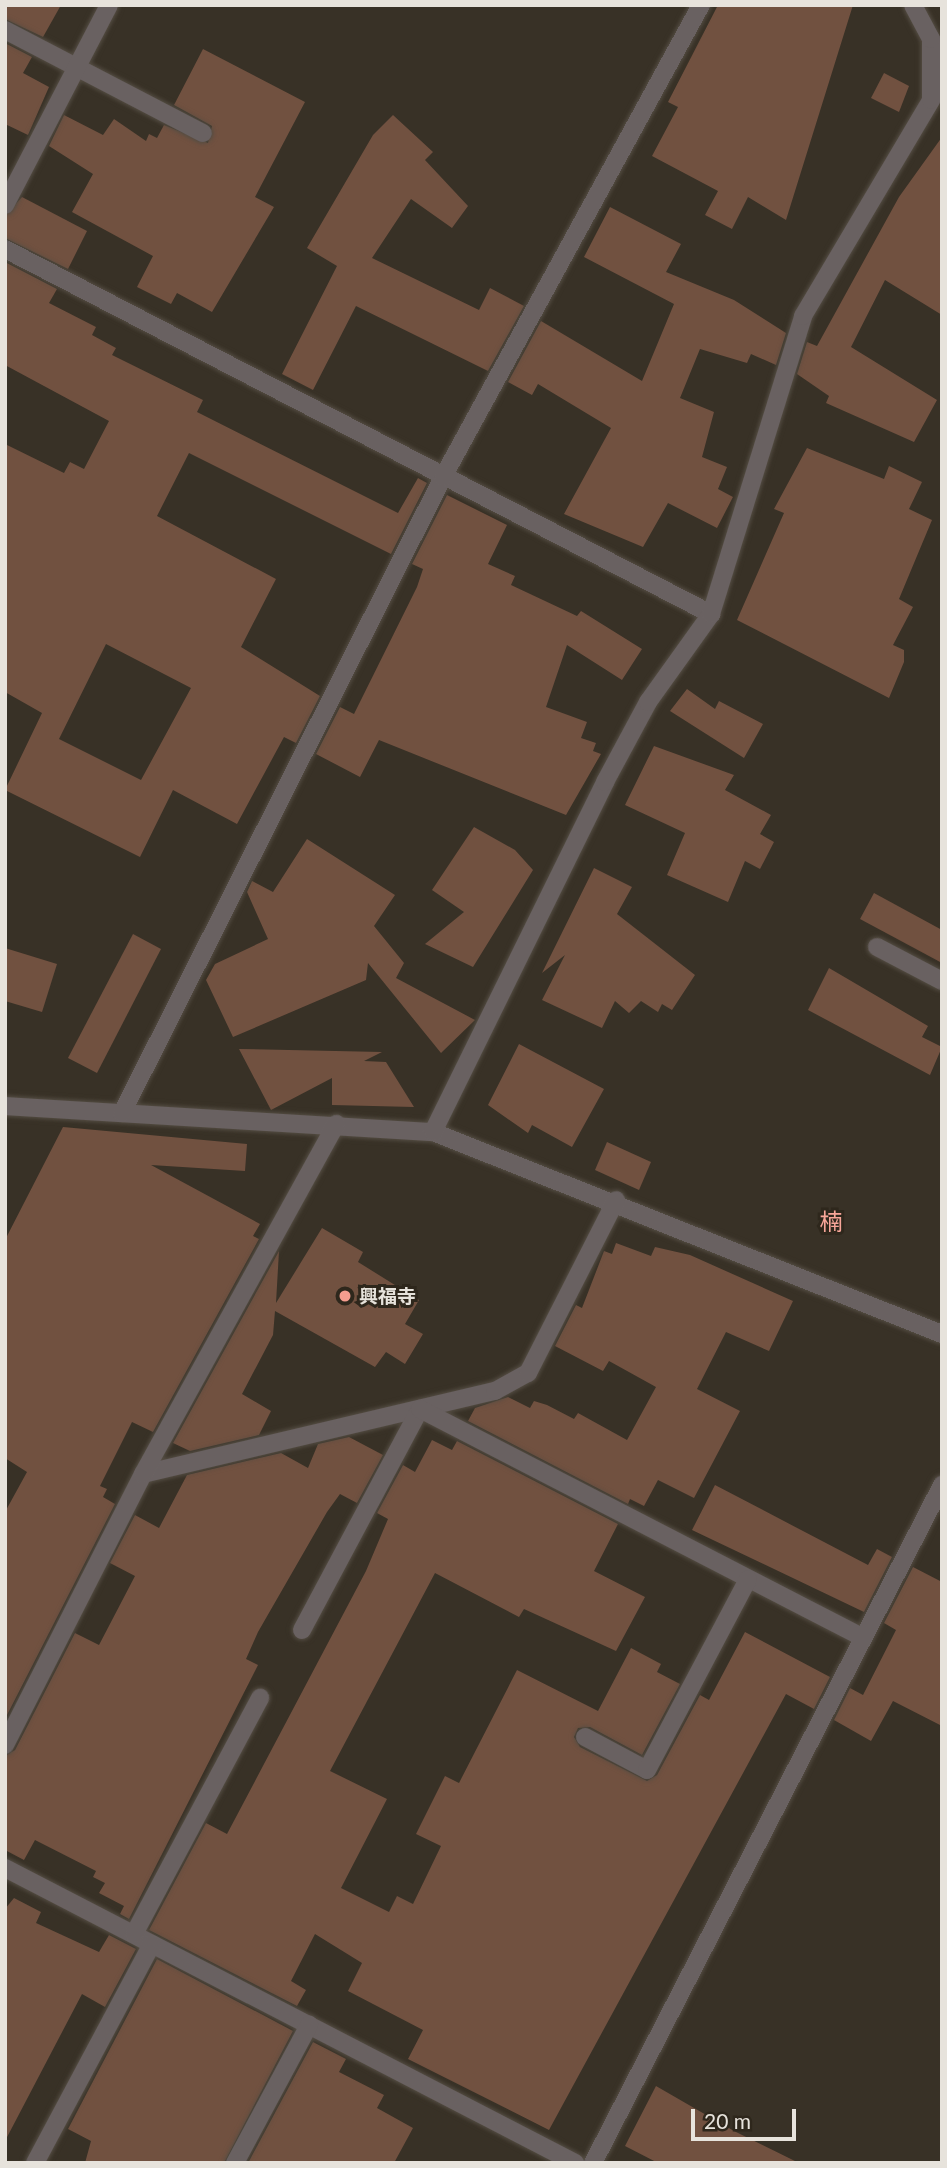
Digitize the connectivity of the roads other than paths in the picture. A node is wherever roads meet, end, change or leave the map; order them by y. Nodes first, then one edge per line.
1 (109, 5) edge
2 (701, 5) edge
3 (913, 5) edge
4 (5, 30) edge
5 (938, 62) edge
6 (76, 68) junction
7 (937, 104) edge
8 (203, 133) dead end
9 (5, 205) edge
10 (5, 249) edge
11 (443, 477) junction
12 (711, 614) junction
13 (877, 947) dead end
14 (942, 981) edge
15 (5, 1106) edge
16 (122, 1113) junction
17 (335, 1124) junction
18 (433, 1132) junction
19 (616, 1200) junction
20 (942, 1334) edge
21 (420, 1409) junction
22 (143, 1474) junction
23 (942, 1485) edge
24 (748, 1579) junction
25 (302, 1630) dead end
26 (863, 1638) junction
27 (260, 1698) dead end
28 (585, 1737) dead end
29 (5, 1745) edge
30 (5, 1868) edge
31 (134, 1934) junction
32 (152, 1944) junction
33 (309, 2025) junction
34 (35, 2163) edge
35 (234, 2163) edge
36 (575, 2163) edge
37 (593, 2163) edge

1 - 6 street
2 - 11 street
3 - 5 street
4 - 6 street
5 - 7 street
6 - 8 street
6 - 9 street
7 - 12 street
10 - 11 street
11 - 12 street
11 - 16 street
12 - 18 street
13 - 14 street
15 - 16 street
16 - 17 street
17 - 18 street
17 - 22 street
18 - 19 street
19 - 20 street
19 - 21 street
21 - 22 street
21 - 24 street
21 - 25 street
22 - 29 street
23 - 26 street
24 - 26 street
24 - 28 street
26 - 37 street
27 - 31 street
30 - 31 street
31 - 32 street
32 - 33 street
32 - 34 street
33 - 35 street
33 - 36 street

